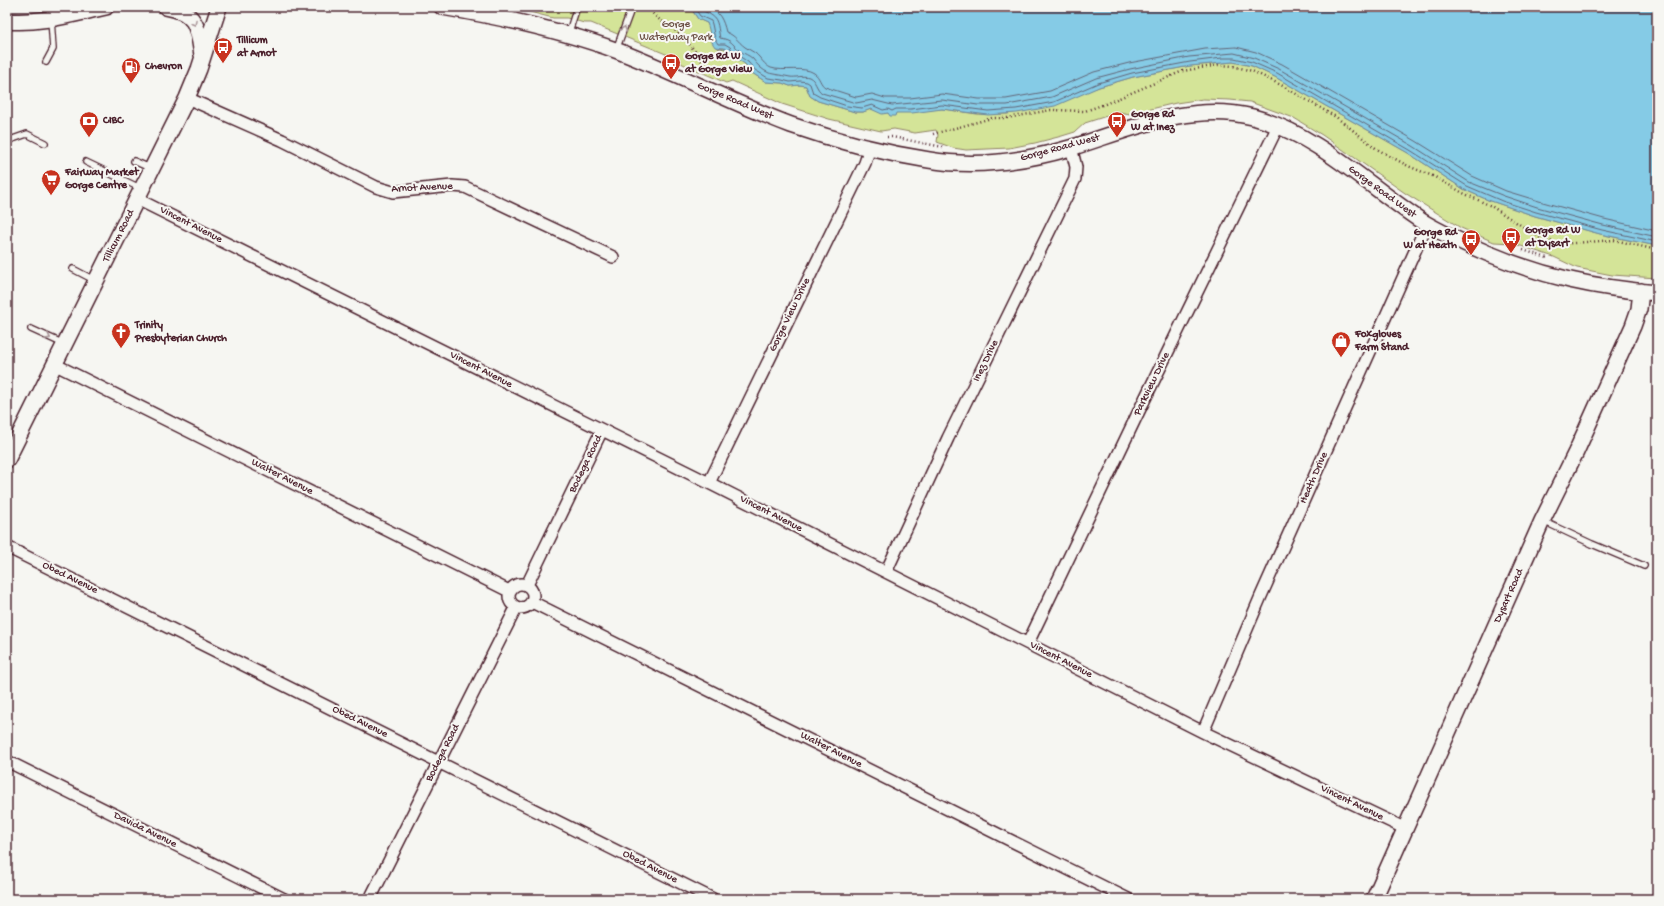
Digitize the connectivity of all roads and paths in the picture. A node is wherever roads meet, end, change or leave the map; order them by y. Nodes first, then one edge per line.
1 (106, 7) edge
2 (166, 7) edge
3 (219, 7) edge
4 (442, 7) edge
5 (577, 7) edge
6 (630, 7) edge
7 (648, 7) edge
8 (468, 9) edge
9 (51, 19) junction
10 (7, 22) edge
11 (568, 35) junction
12 (616, 50) junction
13 (202, 56) junction
14 (46, 62) dead end
15 (704, 65) dead end
16 (187, 98) junction
17 (1278, 126) junction
18 (7, 141) edge
19 (45, 143) dead end
20 (870, 147) junction
21 (1072, 147) junction
22 (134, 161) dead end
23 (86, 162) dead end
24 (152, 169) junction
25 (140, 194) junction
26 (1427, 224) junction
27 (613, 257) dead end
28 (73, 270) dead end
29 (96, 281) junction
30 (1641, 291) junction
31 (1657, 293) edge
32 (32, 329) dead end
33 (64, 344) junction
34 (54, 364) junction
35 (602, 430) junction
36 (7, 460) edge
37 (708, 483) junction
38 (1542, 521) junction
39 (7, 547) edge
40 (1644, 566) dead end
41 (886, 572) junction
42 (527, 585) junction
43 (510, 590) junction
44 (532, 602) junction
45 (516, 608) junction
46 (1028, 643) junction
47 (1203, 732) junction
48 (7, 761) edge
49 (439, 761) junction
50 (1406, 829) junction
51 (284, 899) edge
52 (370, 899) edge
53 (713, 899) edge
54 (1128, 899) edge
55 (1374, 899) edge

1 - 9 main road
2 -> 13 main road
3 - 13 main road, Tillicum Road
4 - 8 main road, Gorge Road West
5 - 11 lane
12 -> 6 lane
7 - 15 path
8 - 11 main road, Gorge Road West
9 - 10 main road
9 - 14 lane
11 - 12 main road, Gorge Road West
12 - 20 main road, Gorge Road West
13 - 16 main road, Tillicum Road
16 - 24 main road, Tillicum Road
16 - 27 street, Arnot Avenue
17 - 21 main road, Gorge Road West
17 - 26 main road, Gorge Road West
17 - 46 street, Parkview Drive
18 - 19 lane
20 - 21 main road, Gorge Road West
20 - 37 street, Gorge View Drive
21 - 41 street, Inez Drive
22 - 24 lane
23 - 25 lane
24 - 25 main road, Tillicum Road
25 - 29 main road, Tillicum Road
25 - 35 street, Vincent Avenue
26 - 30 main road, Gorge Road West
26 - 47 street, Heath Drive
28 - 29 lane
29 - 33 main road, Tillicum Road
30 - 31 main road, Gorge Road West
30 - 38 main road, Dysart Road
32 -> 33 lane
33 - 34 main road, Tillicum Road
34 - 36 main road, Tillicum Road
34 - 43 street, Walter Avenue
35 - 37 street, Vincent Avenue
35 - 42 street, Bodega Road
37 - 41 street, Vincent Avenue
38 - 40 lane
38 - 50 main road, Dysart Road
39 - 49 street, Obed Avenue
41 - 46 street, Vincent Avenue
42 - 43 street
42 - 44 street
43 - 45 street
44 - 45 street
44 - 54 street, Walter Avenue
45 - 49 street, Bodega Road
46 - 47 street, Vincent Avenue
47 - 50 street, Vincent Avenue
48 - 51 street, Davida Avenue
49 - 52 street, Bodega Road
49 - 53 street, Obed Avenue
50 - 55 main road, Dysart Road

